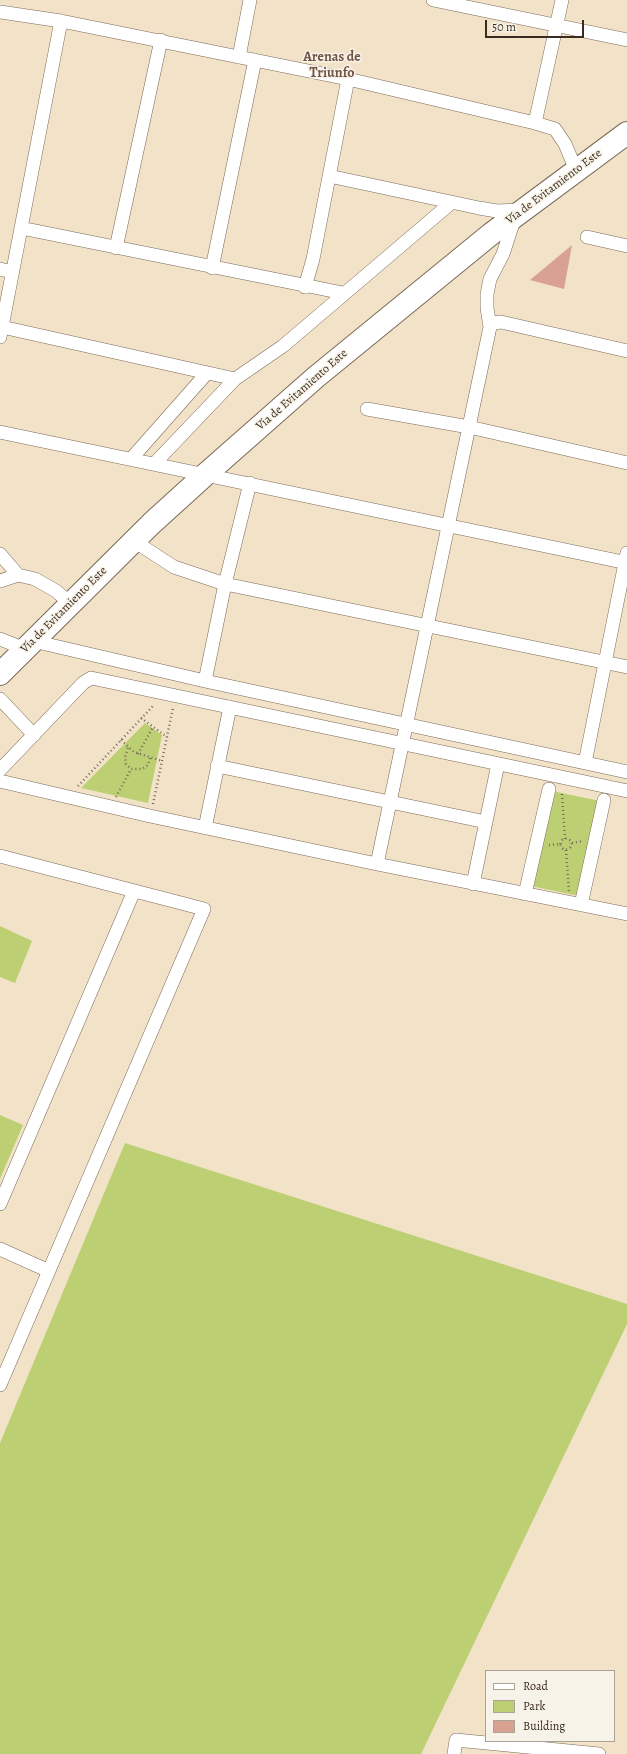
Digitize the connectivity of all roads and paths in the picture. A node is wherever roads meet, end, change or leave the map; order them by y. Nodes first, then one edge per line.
1 (250, 0) edge
2 (433, 0) edge
3 (562, 0) edge
4 (449, 2) edge
5 (0, 12) edge
6 (61, 21) junction
7 (557, 26) junction
8 (161, 40) junction
9 (627, 40) edge
10 (239, 57) junction
11 (255, 60) junction
12 (348, 79) junction
13 (536, 123) junction
14 (627, 133) edge
15 (576, 170) junction
16 (329, 176) junction
17 (451, 203) junction
18 (519, 213) junction
19 (21, 228) junction
20 (587, 236) dead end
21 (627, 246) edge
22 (116, 248) junction
23 (212, 268) junction
24 (6, 271) edge
25 (305, 287) junction
26 (343, 293) junction
27 (490, 327) junction
28 (1, 332) edge
29 (627, 351) edge
30 (207, 373) junction
31 (235, 380) junction
32 (367, 409) dead end
33 (469, 427) junction
34 (0, 432) edge
35 (131, 458) junction
36 (627, 463) edge
37 (155, 464) junction
38 (206, 474) junction
39 (250, 483) junction
40 (448, 526) junction
41 (134, 541) junction
42 (0, 554) edge
43 (626, 560) edge
44 (18, 575) junction
45 (0, 581) edge
46 (225, 584) junction
47 (70, 603) junction
48 (427, 626) junction
49 (0, 639) edge
50 (29, 645) junction
51 (604, 662) junction
52 (627, 667) edge
53 (0, 674) edge
54 (205, 681) junction
55 (0, 699) edge
56 (154, 704) dead end
57 (230, 707) junction
58 (174, 708) dead end
59 (141, 718) junction
60 (406, 723) junction
61 (153, 727) junction
62 (34, 735) junction
63 (167, 737) junction
64 (121, 740) junction
65 (402, 744) junction
66 (128, 748) junction
67 (138, 754) junction
68 (150, 758) junction
69 (162, 761) junction
70 (585, 763) junction
71 (498, 764) junction
72 (217, 766) junction
73 (131, 768) junction
74 (0, 770) edge
75 (627, 772) edge
76 (0, 781) edge
77 (555, 790) joint
78 (627, 791) edge
79 (68, 797) junction
80 (116, 798) dead end
81 (604, 800) dead end
82 (390, 802) junction
83 (150, 816) junction
84 (486, 822) junction
85 (205, 828) junction
86 (565, 838) junction
87 (566, 850) junction
88 (3, 861) edge
89 (377, 864) junction
90 (473, 884) junction
91 (134, 891) junction
92 (526, 894) junction
93 (569, 896) dead end
94 (581, 905) junction
95 (627, 914) edge
96 (0, 1204) edge
97 (0, 1249) edge
98 (49, 1271) junction
99 (0, 1385) edge
100 (454, 1754) edge
101 (599, 1754) edge

1 - 10 street
2 - 4 street
3 - 7 street
4 - 7 street
5 - 6 street
6 - 8 street
6 - 19 street
7 - 9 street
7 - 13 street
8 - 10 street
8 - 22 street
10 - 11 street
11 - 12 street
11 - 23 street
12 - 13 street
12 - 16 street
13 - 15 street
14 - 15 highway, Vía de Evitamiento Este
15 - 18 highway, Vía de Evitamiento Este
16 - 17 street
16 - 25 street
17 - 18 street
17 - 26 street
18 - 27 street
18 - 38 highway, Vía de Evitamiento Este
19 - 22 street
19 - 24 street
20 - 21 street
22 - 23 street
23 - 25 street
24 - 28 street
25 - 26 street
26 - 31 street
27 - 29 street
27 - 33 street
28 - 30 street
30 - 31 street
30 - 35 street
31 - 37 street
32 - 33 street
33 - 36 street
33 - 40 street
34 - 35 street
35 - 37 street
37 - 38 street
38 - 39 street
38 - 41 highway, Vía de Evitamiento Este
39 - 40 street
39 - 46 street
40 - 43 street
40 - 48 street
41 - 46 street
41 - 47 highway, Vía de Evitamiento Este
42 - 44 street
43 - 51 street
44 - 45 street
44 - 47 street
46 - 48 street
46 - 54 street
47 - 50 highway, Vía de Evitamiento Este
48 - 51 street
48 - 60 street
49 - 50 street
50 - 53 highway, Vía de Evitamiento Este
50 - 54 street
51 - 52 street
51 - 70 street
54 - 60 street
55 - 62 street
56 - 59 path
57 - 62 street
57 - 65 street
57 - 72 street
58 - 63 path
59 - 61 path
59 - 64 path
60 - 65 street
60 - 70 street
61 - 63 path
61 - 67 path
62 - 74 street
63 - 69 path
64 - 66 path
64 - 79 path
65 - 71 street
65 - 82 street
66 - 67 path
66 - 73 path
67 - 68 path
68 - 69 path
68 - 73 path
69 - 83 path
70 - 75 street
71 - 78 street
71 - 84 street
72 - 82 street
72 - 85 street
73 - 80 path
76 - 79 street
77 - 86 path
77 - 92 street
79 - 83 street
81 - 94 street
82 - 84 street
82 - 89 street
83 - 85 street
84 - 90 street
85 - 89 street
86 - 87 path
86 - 87 path
87 - 93 path
88 - 91 street
89 - 90 street
90 - 92 street
91 - 96 street
91 - 98 street
92 - 94 street
94 - 95 street
97 - 98 street
98 - 99 street
100 - 101 street

